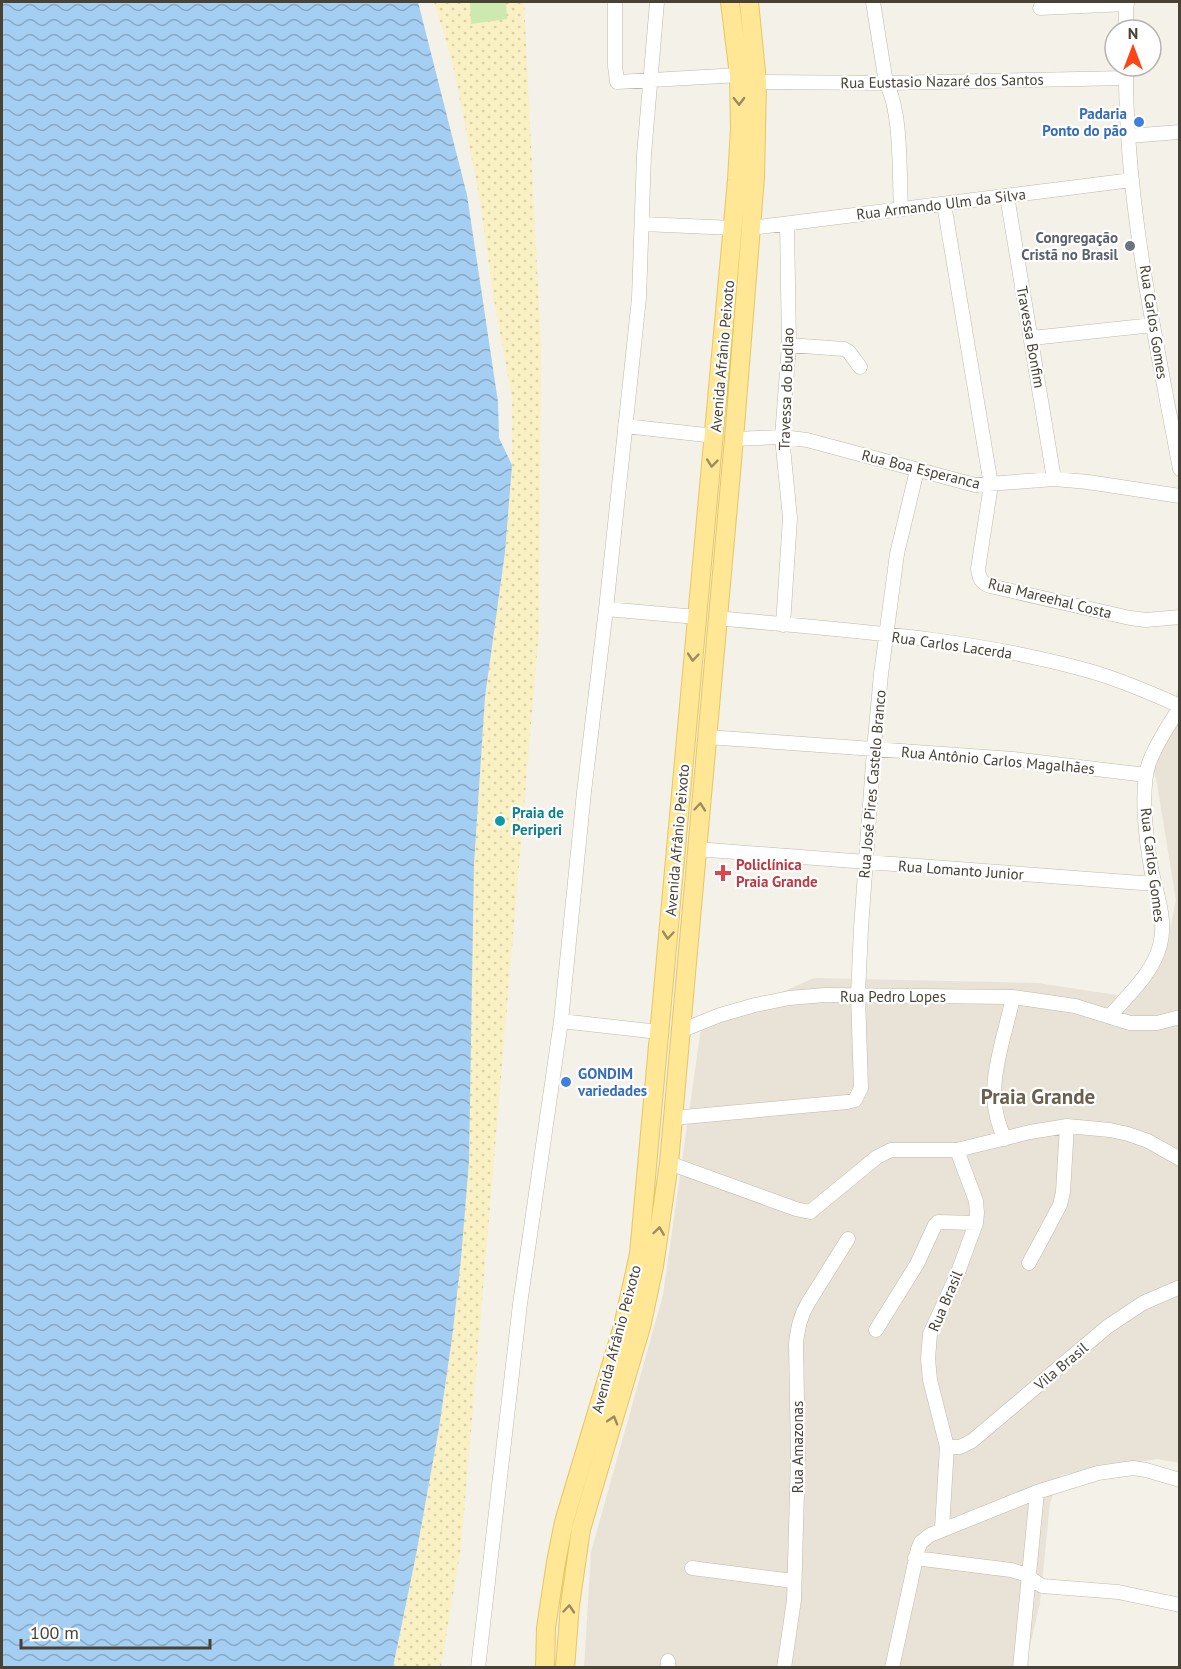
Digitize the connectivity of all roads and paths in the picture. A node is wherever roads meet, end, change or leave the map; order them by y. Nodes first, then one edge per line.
1 (615, 2) edge
2 (657, 2) edge
3 (730, 2) edge
4 (748, 2) edge
5 (873, 2) edge
6 (1126, 3) edge
7 (1040, 8) dead end
8 (1103, 73) edge
9 (739, 75) junction
10 (1126, 78) edge
11 (650, 81) junction
12 (757, 82) junction
13 (886, 83) junction
14 (1179, 132) edge
15 (1128, 136) junction
16 (1132, 180) junction
17 (1007, 196) junction
18 (944, 204) junction
19 (901, 209) junction
20 (643, 224) junction
21 (787, 224) junction
22 (742, 228) junction
23 (1153, 325) junction
24 (1032, 338) junction
25 (789, 345) junction
26 (860, 367) dead end
27 (625, 426) junction
28 (715, 436) junction
29 (782, 437) junction
30 (734, 439) junction
31 (1179, 469) edge
32 (917, 470) junction
33 (1054, 479) junction
34 (991, 485) junction
35 (1179, 496) edge
36 (606, 609) junction
37 (697, 617) junction
38 (1179, 617) edge
39 (717, 618) junction
40 (783, 625) junction
41 (886, 636) junction
42 (1179, 706) edge
43 (707, 737) junction
44 (874, 750) junction
45 (1146, 775) junction
46 (696, 849) junction
47 (866, 864) junction
48 (1155, 884) junction
49 (858, 995) junction
50 (1013, 997) junction
51 (1110, 1016) junction
52 (1179, 1017) edge
53 (561, 1021) junction
54 (680, 1031) junction
55 (659, 1032) junction
56 (674, 1118) junction
57 (1067, 1126) junction
58 (1005, 1139) junction
59 (957, 1150) junction
60 (1179, 1159) edge
61 (669, 1163) junction
62 (976, 1223) junction
63 (848, 1239) dead end
64 (1029, 1263) dead end
65 (1179, 1287) edge
66 (876, 1330) dead end
67 (947, 1447) junction
68 (1179, 1480) edge
69 (1036, 1492) junction
70 (942, 1528) junction
71 (915, 1558) junction
72 (692, 1568) dead end
73 (1029, 1579) junction
74 (793, 1581) junction
75 (1179, 1605) edge
76 (478, 1668) edge
77 (546, 1668) edge
78 (565, 1668) edge
79 (784, 1668) edge
80 (892, 1668) edge
81 (1020, 1668) edge

1 - 11 street
2 - 11 street
3 - 9 main road, Avenida Afrânio Peixoto
4 - 12 main road, Avenida Afrânio Peixoto
5 - 13 street
6 - 7 street
8 - 13 street, Rua Eustasio Nazaré dos Santos
9 - 11 street
9 -> 22 main road, Avenida Afrânio Peixoto
10 - 15 street, Rua Carlos Gomes
11 - 20 street
12 - 13 street, Rua Eustasio Nazaré dos Santos
12 - 22 main road, Avenida Afrânio Peixoto
13 - 19 street
14 - 15 street
15 - 16 street, Rua Carlos Gomes
16 - 17 street, Rua Armando Ulm da Silva
16 - 23 street, Rua Carlos Gomes
17 - 18 street, Rua Armando Ulm da Silva
17 - 24 street, Travessa Bonfim
18 - 19 street, Rua Armando Ulm da Silva
18 - 34 street
19 - 21 street, Rua Armando Ulm da Silva
20 - 22 street, Rua Armando Ulm da Silva
20 - 27 street
21 - 22 street, Rua Armando Ulm da Silva
21 - 25 street, Travessa do Budlao
22 - 28 main road, Avenida Afrânio Peixoto
22 - 30 main road, Avenida Afrânio Peixoto
23 - 24 street
23 - 31 street, Rua Carlos Gomes
24 - 33 street, Travessa Bonfim
25 - 26 street
25 - 29 street, Travessa do Budlao
27 - 28 street
27 - 36 street
28 -> 37 main road, Avenida Afrânio Peixoto
29 - 30 street, Rua Boa Esperanca
29 - 32 street, Rua Boa Esperanca
29 - 40 street, Travessa do Budlao
30 - 39 main road, Avenida Afrânio Peixoto
32 - 34 street, Rua Boa Esperanca
32 - 41 street, Rua José Pires Castelo Branco
33 - 34 street, Rua Boa Esperanca
33 - 35 street, Rua Boa Esperanca
34 - 38 street, Rua Mareehal Costa
36 - 37 street
36 - 53 street
37 -> 55 main road, Avenida Afrânio Peixoto
39 - 40 street, Rua Carlos Lacerda
39 - 43 main road, Avenida Afrânio Peixoto
40 - 41 street, Rua Carlos Lacerda
41 - 42 street, Rua Carlos Lacerda
41 - 44 street, Rua José Pires Castelo Branco
42 - 45 street, Rua Carlos Gomes
43 - 44 street, Rua Antônio Carlos Magalhães
46 -> 43 main road, Avenida Afrânio Peixoto
44 - 45 street, Rua Antônio Carlos Magalhães
44 - 47 street, Rua José Pires Castelo Branco
45 - 48 street, Rua Carlos Gomes
46 - 47 street, Rua Lomanto Junior
46 - 54 main road, Avenida Afrânio Peixoto
47 - 48 street, Rua Lomanto Junior
47 - 49 street, Rua José Pires Castelo Branco
48 - 51 street, Rua Carlos Gomes
49 - 50 street, Rua Pedro Lopes
49 - 54 street, Rua Pedro Lopes
49 - 56 street, Rua José Pires Castelo Branco
50 - 51 street, Rua Pedro Lopes
50 - 58 street
51 - 52 street, Rua Pedro Lopes
53 - 55 street
53 - 76 street
54 - 56 main road, Avenida Afrânio Peixoto
55 - 77 main road, Avenida Afrânio Peixoto
56 - 61 main road, Avenida Afrânio Peixoto
57 - 58 street
57 - 60 street
57 - 64 street
58 - 59 street
59 - 61 street
59 - 62 street, Rua Brasil
78 -> 61 main road, Avenida Afrânio Peixoto
62 - 66 street
62 - 67 street, Rua Brasil
63 - 74 street, Rua Amazonas
65 - 67 street, Vila Brasil
67 - 70 street, Rua Brasil
68 - 69 street
69 - 70 street
69 - 73 street
70 - 71 street
71 - 73 street
71 - 80 street
72 - 74 street
73 - 75 street
73 - 81 street
74 - 79 street, Rua Amazonas

